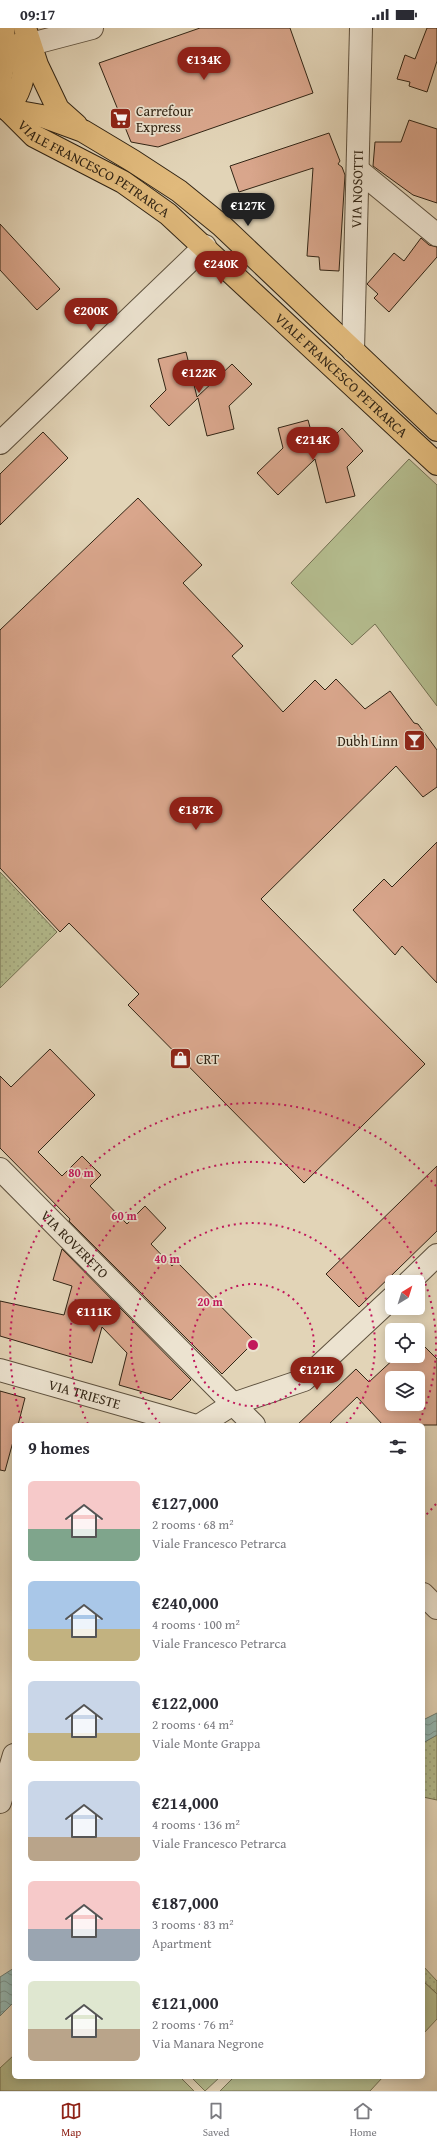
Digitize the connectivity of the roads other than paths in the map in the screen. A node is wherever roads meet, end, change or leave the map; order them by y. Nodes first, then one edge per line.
1 (92, 28) edge
2 (361, 28) edge
3 (5, 32) edge
4 (28, 36) edge
5 (0, 82) edge
6 (3, 109) edge
7 (83, 131) junction
8 (358, 170) junction
9 (437, 235) edge
10 (205, 246) junction
11 (353, 351) junction
12 (437, 430) edge
13 (0, 443) edge
14 (437, 464) edge
15 (0, 1169) edge
16 (437, 1255) edge
17 (416, 1275) edge
18 (385, 1305) edge
19 (0, 1370) edge
20 (233, 1404) junction
21 (186, 1423) edge
22 (203, 1423) edge
23 (252, 1423) edge
24 (425, 1596) edge
25 (437, 1608) edge
26 (8, 1761) edge
27 (0, 1802) edge

1 - 4 street
2 - 8 street, VIA NOSOTTI
3 - 5 main road
3 - 6 main road
4 - 7 main road
5 - 6 main road
6 - 7 main road, VIALE FRANCESCO PETRARCA
6 - 10 main road, VIALE FRANCESCO PETRARCA
7 - 11 main road, VIALE FRANCESCO PETRARCA
8 - 9 street
8 - 11 street, VIA NOSOTTI
10 - 13 street
10 - 14 main road, VIALE FRANCESCO PETRARCA
11 - 12 main road, VIALE FRANCESCO PETRARCA
15 - 20 street, VIA ROVERETO
16 - 17 street
18 - 20 street
19 - 21 street, VIA TRIESTE
20 - 22 street
20 - 23 street, VIA ROVERETO
24 - 25 street
26 - 27 street

